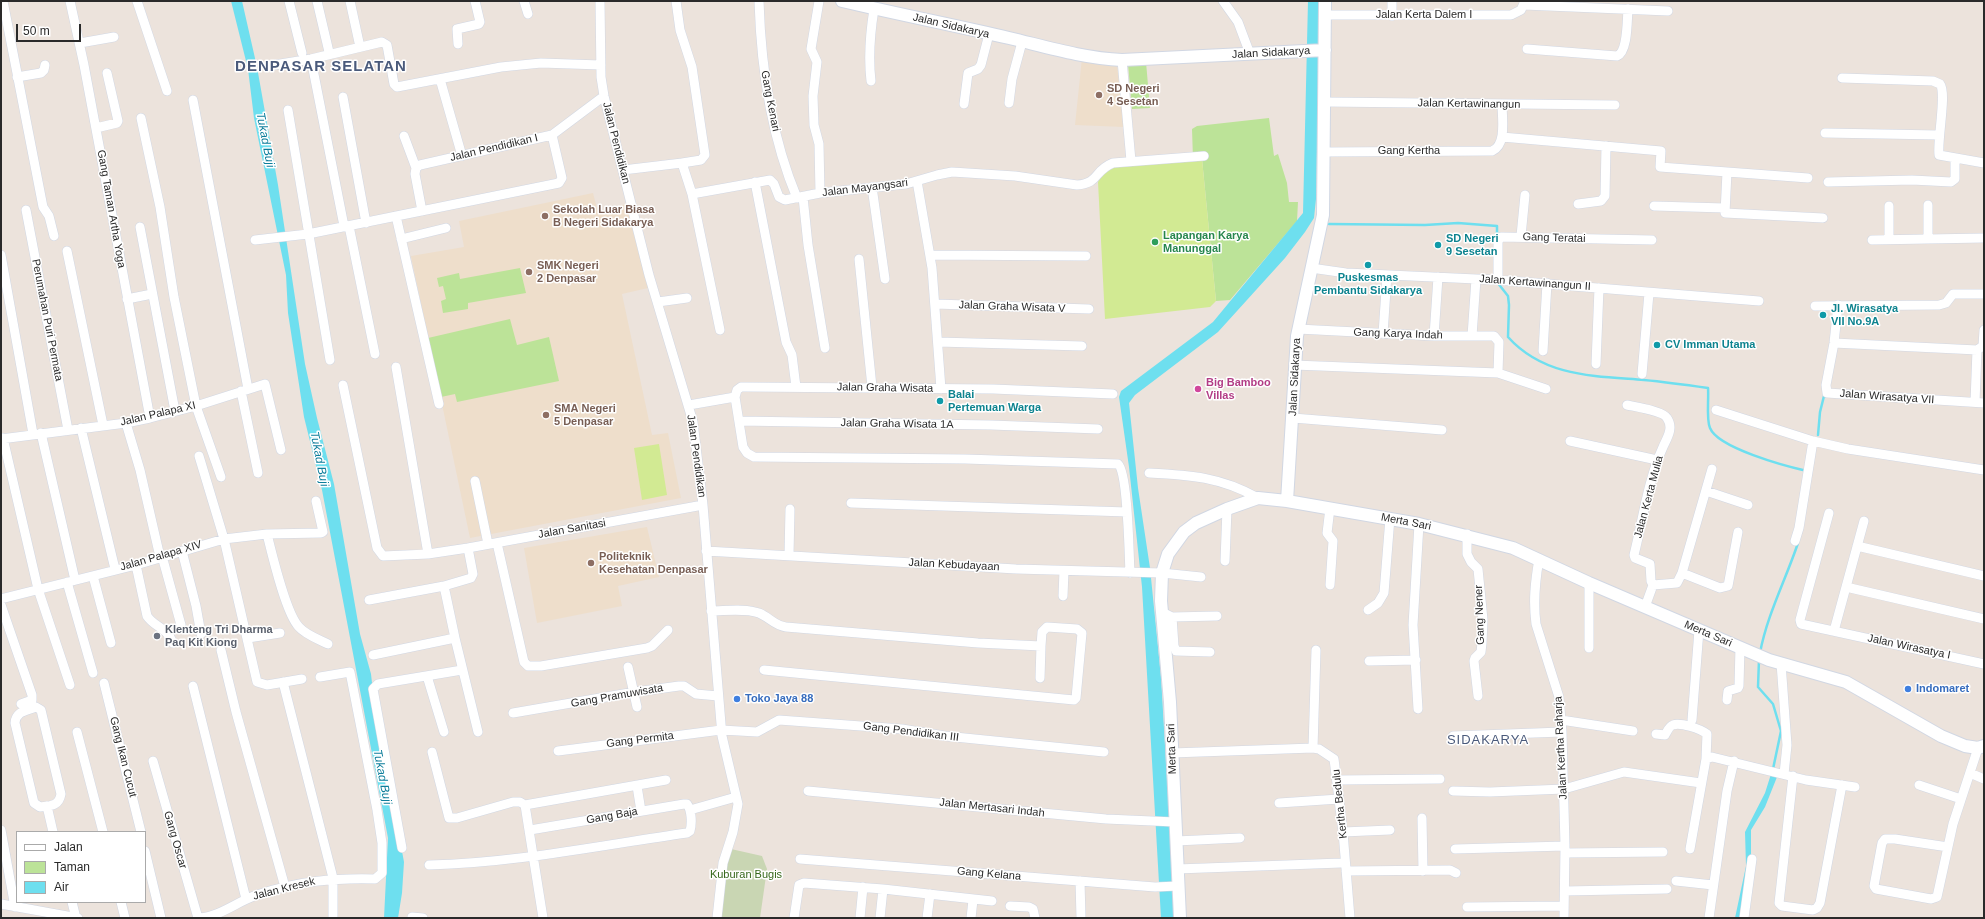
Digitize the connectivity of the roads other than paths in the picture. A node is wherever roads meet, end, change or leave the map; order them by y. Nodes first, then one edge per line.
1 (3, 1) edge
2 (70, 1) edge
3 (137, 1) edge
4 (289, 1) edge
5 (317, 1) edge
6 (350, 1) edge
7 (475, 1) edge
8 (524, 1) edge
9 (600, 1) edge
10 (676, 1) edge
11 (759, 1) edge
12 (819, 1) edge
13 (842, 1) edge
14 (1223, 1) edge
15 (1325, 1) edge
16 (1392, 1) edge
17 (860, 3) edge
18 (1524, 5) edge
19 (874, 9) junction
20 (1628, 9) junction
21 (1668, 12) dead end
22 (528, 14) dead end
23 (1325, 15) junction
24 (1392, 16) junction
25 (989, 34) junction
26 (114, 37) dead end
27 (1022, 42) junction
28 (80, 43) junction
29 (458, 44) dead end
30 (360, 47) junction
31 (1323, 50) junction
32 (1527, 50) dead end
33 (329, 52) dead end
34 (302, 53) dead end
35 (1250, 54) junction
36 (311, 59) junction
37 (1122, 60) junction
38 (45, 65) dead end
39 (601, 65) junction
40 (268, 66) dead end
41 (107, 73) dead end
42 (17, 77) junction
43 (1842, 78) dead end
44 (440, 79) junction
45 (871, 81) dead end
46 (167, 91) dead end
47 (604, 96) junction
48 (343, 97) dead end
49 (193, 100) dead end
50 (1324, 102) junction
51 (1009, 103) dead end
52 (964, 104) dead end
53 (1502, 104) junction
54 (1615, 105) dead end
55 (288, 110) dead end
56 (141, 118) dead end
57 (96, 128) junction
58 (1825, 133) dead end
59 (552, 135) junction
60 (404, 136) dead end
61 (1939, 136) junction
62 (1502, 137) junction
63 (1606, 146) junction
64 (1324, 152) junction
65 (462, 156) junction
66 (1204, 156) dead end
67 (1955, 159) junction
68 (1131, 161) junction
69 (682, 163) junction
70 (1984, 163) edge
71 (416, 168) junction
72 (623, 170) junction
73 (1727, 172) junction
74 (1808, 178) dead end
75 (917, 181) junction
76 (755, 182) junction
77 (1828, 182) dead end
78 (872, 186) junction
79 (820, 193) junction
80 (692, 194) junction
81 (1525, 195) dead end
82 (800, 198) junction
83 (1578, 204) dead end
84 (1928, 205) dead end
85 (1654, 206) dead end
86 (1889, 206) dead end
87 (1726, 208) junction
88 (26, 210) dead end
89 (422, 211) junction
90 (396, 216) junction
91 (1824, 218) dead end
92 (366, 222) junction
93 (346, 226) junction
94 (140, 227) dead end
95 (446, 228) dead end
96 (308, 234) junction
97 (54, 236) dead end
98 (1521, 236) junction
99 (1984, 238) edge
100 (401, 239) junction
101 (1889, 239) junction
102 (1928, 239) junction
103 (255, 240) dead end
104 (1652, 240) dead end
105 (1872, 240) dead end
106 (67, 251) dead end
107 (1, 254) edge
108 (930, 255) junction
109 (1086, 256) dead end
110 (859, 259) dead end
111 (1312, 268) junction
112 (1387, 275) junction
113 (1438, 277) junction
114 (884, 279) dead end
115 (1476, 279) junction
116 (1498, 280) junction
117 (1547, 283) junction
118 (1599, 288) junction
119 (1649, 293) junction
120 (152, 294) junction
121 (1984, 294) edge
122 (687, 298) dead end
123 (127, 299) junction
124 (1759, 301) dead end
125 (658, 302) junction
126 (935, 304) junction
127 (1838, 305) junction
128 (1815, 306) dead end
129 (1089, 309) dead end
130 (720, 330) dead end
131 (1298, 330) junction
132 (1984, 330) edge
133 (1383, 334) junction
134 (1434, 336) junction
135 (1472, 336) junction
136 (938, 342) junction
137 (1834, 342) junction
138 (1082, 346) dead end
139 (825, 348) dead end
140 (1977, 350) junction
141 (1543, 351) dead end
142 (375, 354) dead end
143 (330, 360) dead end
144 (1596, 364) dead end
145 (1294, 366) junction
146 (396, 367) dead end
147 (1498, 373) junction
148 (1642, 374) dead end
149 (343, 385) dead end
150 (796, 387) junction
151 (872, 387) junction
152 (941, 389) junction
153 (1546, 389) dead end
154 (244, 390) junction
155 (1113, 394) dead end
156 (735, 397) junction
157 (1979, 402) edge
158 (439, 404) dead end
159 (689, 405) junction
160 (1627, 405) dead end
161 (196, 406) junction
162 (1716, 410) dead end
163 (175, 411) junction
164 (150, 418) junction
165 (1293, 418) junction
166 (739, 421) junction
167 (126, 423) junction
168 (103, 425) junction
169 (82, 428) junction
170 (1098, 429) dead end
171 (68, 430) junction
172 (1442, 430) dead end
173 (37, 433) junction
174 (2, 439) edge
175 (1570, 441) dead end
176 (1813, 441) junction
177 (281, 450) dead end
178 (199, 456) dead end
179 (1657, 460) junction
180 (1712, 469) dead end
181 (1984, 470) edge
182 (258, 473) dead end
183 (1149, 473) dead end
184 (221, 477) dead end
185 (475, 481) dead end
186 (1706, 491) junction
187 (1258, 498) junction
188 (1287, 500) junction
189 (316, 501) dead end
190 (851, 502) dead end
191 (703, 505) junction
192 (1748, 505) dead end
193 (1227, 508) junction
194 (1330, 508) junction
195 (790, 509) dead end
196 (1127, 512) junction
197 (1829, 513) dead end
198 (1390, 518) junction
199 (1864, 521) dead end
200 (1419, 524) junction
201 (1738, 532) dead end
202 (267, 534) junction
203 (1466, 534) junction
204 (224, 539) junction
205 (1795, 541) dead end
206 (493, 543) junction
207 (1857, 546) junction
208 (468, 548) junction
209 (182, 551) junction
210 (706, 551) junction
211 (428, 554) junction
212 (789, 555) junction
213 (161, 557) junction
214 (1539, 559) junction
215 (1226, 561) dead end
216 (136, 565) junction
217 (115, 569) junction
218 (1064, 571) junction
219 (1133, 573) junction
220 (1158, 573) junction
221 (1682, 574) junction
222 (93, 576) junction
223 (1984, 576) edge
224 (1201, 577) dead end
225 (71, 581) junction
226 (1586, 582) junction
227 (1330, 585) dead end
228 (1653, 585) junction
229 (444, 586) junction
230 (1846, 587) junction
231 (38, 589) junction
232 (1063, 596) dead end
233 (1, 599) edge
234 (369, 600) dead end
235 (1, 605) edge
236 (1645, 607) junction
237 (1368, 610) dead end
238 (711, 611) junction
239 (1167, 615) junction
240 (1217, 616) dead end
241 (1984, 619) edge
242 (1583, 621) dead end
243 (181, 625) dead end
244 (668, 630) dead end
245 (1698, 630) junction
246 (1834, 631) junction
247 (280, 633) dead end
248 (201, 634) dead end
249 (248, 638) junction
250 (454, 638) junction
251 (111, 643) dead end
252 (174, 644) dead end
253 (328, 644) dead end
254 (1041, 646) junction
255 (1589, 648) dead end
256 (1744, 649) junction
257 (221, 650) dead end
258 (1316, 650) dead end
259 (1210, 652) dead end
260 (373, 655) dead end
261 (1416, 660) junction
262 (1369, 661) dead end
263 (1781, 663) junction
264 (1984, 664) edge
265 (628, 666) dead end
266 (462, 670) junction
267 (764, 670) dead end
268 (93, 673) dead end
269 (427, 676) junction
270 (320, 677) dead end
271 (1040, 678) dead end
272 (302, 679) dead end
273 (283, 682) junction
274 (104, 683) dead end
275 (70, 686) dead end
276 (193, 686) dead end
277 (635, 692) junction
278 (718, 696) junction
279 (1478, 696) dead end
280 (1727, 700) dead end
281 (21, 704) dead end
282 (637, 707) dead end
283 (1418, 709) dead end
284 (513, 713) dead end
285 (1561, 720) junction
286 (1692, 720) dead end
287 (721, 730) junction
288 (1633, 731) dead end
289 (77, 732) dead end
290 (444, 732) dead end
291 (478, 732) dead end
292 (1562, 732) junction
293 (1656, 734) dead end
294 (1453, 736) dead end
295 (1981, 747) edge
296 (1314, 748) junction
297 (558, 751) dead end
298 (432, 752) dead end
299 (1104, 752) dead end
300 (1172, 753) junction
301 (1706, 759) junction
302 (1734, 761) junction
303 (153, 762) dead end
304 (1777, 772) junction
305 (1970, 773) junction
306 (1793, 776) junction
307 (1440, 779) dead end
308 (1984, 779) edge
309 (666, 780) dead end
310 (1338, 780) junction
311 (1701, 783) junction
312 (1842, 785) junction
313 (1919, 785) dead end
314 (637, 786) junction
315 (1855, 787) dead end
316 (1564, 789) junction
317 (808, 791) dead end
318 (1453, 791) dead end
319 (736, 797) junction
320 (1339, 799) junction
321 (1961, 799) junction
322 (1279, 803) dead end
323 (525, 805) junction
324 (47, 806) junction
325 (690, 810) junction
326 (641, 811) junction
327 (1422, 818) dead end
328 (1173, 822) junction
329 (1, 830) edge
330 (530, 830) junction
331 (1390, 830) dead end
332 (54, 831) edge
333 (103, 831) edge
334 (141, 831) edge
335 (1343, 832) junction
336 (1240, 838) dead end
337 (1176, 842) junction
338 (1948, 847) junction
339 (402, 848) dead end
340 (1455, 849) dead end
341 (1690, 849) dead end
342 (1565, 850) junction
343 (1663, 852) dead end
344 (146, 855) edge
345 (534, 855) junction
346 (800, 859) dead end
347 (1752, 859) dead end
348 (1341, 863) dead end
349 (429, 865) dead end
350 (1177, 869) junction
351 (1346, 871) junction
352 (1423, 871) junction
353 (1456, 873) dead end
354 (333, 878) junction
355 (1080, 881) junction
356 (1676, 881) dead end
357 (1713, 885) junction
358 (1176, 886) junction
359 (285, 887) junction
360 (863, 887) junction
361 (883, 889) junction
362 (1667, 889) dead end
363 (1565, 891) junction
364 (930, 894) junction
365 (246, 898) junction
366 (973, 900) junction
367 (992, 901) dead end
368 (72, 903) edge
369 (121, 903) edge
370 (1, 904) edge
371 (1010, 906) dead end
372 (1564, 906) junction
373 (15, 907) junction
374 (1467, 907) dead end
375 (1034, 914) edge
376 (213, 917) edge
377 (412, 917) dead end
378 (77, 918) edge
379 (125, 918) edge
380 (160, 918) edge
381 (199, 918) edge
382 (333, 918) edge
383 (423, 918) edge
384 (543, 918) edge
385 (717, 918) edge
386 (794, 918) edge
387 (860, 918) edge
388 (880, 918) edge
389 (927, 918) edge
390 (971, 918) edge
391 (1081, 918) edge
392 (1180, 918) edge
393 (1350, 918) edge
394 (1564, 918) edge
395 (1709, 918) edge
396 (1744, 918) edge

1 - 42 street
2 - 28 street, Gang Taman Artha Yoga
3 - 46 street
4 - 34 street
5 - 33 street
6 - 30 street
7 - 29 street
8 - 22 street
9 - 39 street, Jalan Pendidikan
10 - 69 street
11 - 82 street, Gang Kenari
12 - 79 street
13 - 17 street, Jalan Sidakarya
14 - 35 street
15 - 23 street
16 - 24 street
17 - 19 street, Jalan Sidakarya
18 - 20 street, Jalan Kerta Dalem I
18 - 24 street, Jalan Kerta Dalem I
19 - 25 street, Jalan Sidakarya
19 - 45 street
20 - 21 street, Jalan Kerta Dalem I
20 - 32 street
23 - 24 street, Jalan Kerta Dalem I
23 - 31 street
25 - 27 street, Jalan Sidakarya
25 - 52 street
26 - 28 street
27 - 37 street, Jalan Sidakarya
27 - 51 street
28 - 57 street, Gang Taman Artha Yoga
30 - 36 street
30 - 44 street
31 - 35 street, Jalan Sidakarya
31 - 50 street, Jalan Sidakarya
35 - 37 street, Jalan Sidakarya
36 - 40 street
36 - 93 street
37 - 68 street
38 - 42 street
39 - 44 street
39 - 47 street, Jalan Pendidikan
41 - 57 street
42 - 97 street
43 - 61 street
44 - 65 street
47 - 59 street, Jalan Pendidikan I
47 - 72 street, Jalan Pendidikan
48 - 92 street
49 - 154 street
50 - 53 street, Jalan Kertawinangun
50 - 64 street, Jalan Sidakarya
53 - 54 street, Jalan Kertawinangun
53 - 62 street
55 - 96 street
56 - 161 street
57 - 123 street, Gang Taman Artha Yoga
58 - 61 street
59 - 65 street, Jalan Pendidikan I
59 - 89 street
60 - 71 street
61 - 67 street
62 - 63 street
62 - 64 street, Gang Kertha
63 - 73 street
63 - 83 street
64 - 111 street, Jalan Sidakarya
65 - 71 street, Jalan Pendidikan I
66 - 68 street, Jalan Mayangsari
67 - 70 street
67 - 77 street
68 - 75 street, Jalan Mayangsari
69 - 72 street
69 - 80 street
71 - 89 street
72 - 125 street, Jalan Pendidikan
73 - 74 street
73 - 87 street
75 - 78 street, Jalan Mayangsari
75 - 108 street
76 - 80 street, Jalan Mayangsari
76 - 82 street, Jalan Mayangsari
76 - 150 street
78 - 79 street, Jalan Mayangsari
78 - 114 street
79 - 82 street, Jalan Mayangsari
80 - 130 street
81 - 98 street
82 - 139 street, Gang Kenari
84 - 102 street
85 - 87 street
86 - 101 street
87 - 91 street
88 - 171 street, Perumahan Puri Permata
89 - 90 street
90 - 92 street
90 - 100 street
92 - 93 street
93 - 96 street
93 - 142 street
94 - 120 street
95 - 100 street
96 - 103 street
96 - 143 street
98 - 104 street, Gang Teratai
98 - 116 street, Gang Teratai
99 - 102 street
100 - 158 street
101 - 102 street
101 - 105 street
106 - 168 street
107 - 173 street
108 - 109 street
108 - 126 street
110 - 151 street
111 - 112 street, Jalan Kertawinangun II
111 - 131 street, Jalan Sidakarya
112 - 113 street, Jalan Kertawinangun II
112 - 133 street
113 - 115 street, Jalan Kertawinangun II
113 - 134 street
115 - 116 street, Jalan Kertawinangun II
115 - 135 street
116 - 117 street, Jalan Kertawinangun II
117 - 118 street, Jalan Kertawinangun II
117 - 141 street
118 - 119 street, Jalan Kertawinangun II
118 - 144 street
119 - 124 street, Jalan Kertawinangun II
119 - 148 street
120 - 123 street
120 - 163 street
121 - 127 street
122 - 125 street
123 - 164 street, Gang Taman Artha Yoga
125 - 159 street, Jalan Pendidikan
126 - 129 street, Jalan Graha Wisata V
126 - 136 street
127 - 128 street
127 - 137 street, Jalan Wirasatya VII
131 - 133 street, Gang Karya Indah
131 - 145 street, Jalan Sidakarya
132 - 140 street, Jalan Wirasatya VII
133 - 134 street, Gang Karya Indah
134 - 135 street, Gang Karya Indah
135 - 147 street, Gang Karya Indah
136 - 138 street
136 - 152 street
137 - 140 street
137 - 157 street, Jalan Wirasatya VII
140 - 157 street, Jalan Wirasatya VII
145 - 147 street
145 - 165 street, Jalan Sidakarya
146 - 211 street
147 - 153 street
149 - 211 street, Jalan Sanitasi
150 - 151 street, Jalan Graha Wisata
150 - 156 street, Jalan Graha Wisata
151 - 152 street, Jalan Graha Wisata
152 - 155 street, Jalan Graha Wisata
154 - 161 street, Jalan Palapa XI
154 - 177 street, Jalan Palapa XI
154 - 182 street
156 - 159 street, Jalan Graha Wisata
156 - 166 street
159 - 191 street, Jalan Pendidikan
160 - 179 street, Jalan Kerta Mulia
161 - 163 street, Jalan Palapa XI
161 - 184 street
162 - 176 street
163 - 164 street, Jalan Palapa XI
164 - 167 street, Jalan Palapa XI
165 - 172 street
165 - 188 street, Jalan Sidakarya
166 - 170 street, Jalan Graha Wisata 1A
166 - 196 street
167 - 168 street, Jalan Palapa XI
167 - 213 street
168 - 169 street, Jalan Palapa XI
169 - 171 street, Jalan Palapa XI
169 - 217 street
171 - 173 street, Jalan Palapa XI
173 - 174 street, Jalan Palapa XI
173 - 225 street
174 - 231 street
175 - 179 street
176 - 181 street
176 - 205 street
178 - 204 street
179 - 228 street, Jalan Kerta Mulia
180 - 186 street
183 - 187 street
185 - 206 street
186 - 192 street
186 - 221 street
187 - 188 street, Merta Sari
187 - 193 street, Merta Sari
188 - 194 street, Merta Sari
189 - 202 street, Jalan Palapa XIV
190 - 196 street
191 - 206 street, Jalan Sanitasi
191 - 210 street, Jalan Pendidikan
193 - 215 street
193 - 220 street, Merta Sari
194 - 198 street, Merta Sari
194 - 227 street
195 - 212 street
196 - 219 street
197 - 246 street, Jalan Wirasatya I
198 - 200 street, Merta Sari
198 - 237 street
199 - 207 street
200 - 203 street, Merta Sari
200 - 261 street
201 - 221 street
202 - 204 street, Jalan Palapa XIV
202 - 253 street
203 - 214 street, Merta Sari
203 - 279 street, Gang Nener
204 - 209 street, Jalan Palapa XIV
204 - 249 street
206 - 208 street, Jalan Sanitasi
206 - 244 street
207 - 223 street
207 - 230 street
208 - 211 street, Jalan Sanitasi
208 - 229 street
209 - 213 street, Jalan Palapa XIV
209 - 248 street
210 - 212 street, Jalan Kebudayaan
210 - 238 street, Jalan Pendidikan
212 - 218 street, Jalan Kebudayaan
213 - 216 street, Jalan Palapa XIV
213 - 243 street
214 - 226 street, Merta Sari
214 - 285 street, Jalan Kertha Raharja
216 - 217 street, Jalan Palapa XIV
216 - 252 street
217 - 222 street, Jalan Palapa XIV
218 - 219 street, Jalan Kebudayaan
218 - 232 street
219 - 220 street, Jalan Kebudayaan
220 - 224 street, Jalan Kebudayaan
220 - 239 street, Merta Sari
221 - 228 street
222 - 225 street, Jalan Palapa XIV
222 - 251 street
225 - 231 street, Jalan Palapa XIV
225 - 268 street
226 - 236 street, Merta Sari
226 - 242 street
226 - 255 street
228 - 236 street, Jalan Kerta Mulia
229 - 234 street
229 - 250 street
230 - 241 street
230 - 246 street
231 - 233 street, Jalan Palapa XIV
231 - 275 street
235 - 281 street
236 - 245 street, Merta Sari
238 - 254 street
238 - 278 street, Jalan Pendidikan
239 - 240 street
239 - 259 street
239 - 300 street, Merta Sari
245 - 256 street, Merta Sari
245 - 286 street
246 - 264 street, Jalan Wirasatya I
247 - 249 street
249 - 273 street
250 - 260 street
250 - 266 street
254 - 267 street
254 - 271 street
256 - 263 street, Merta Sari
256 - 280 street
257 - 359 street
258 - 296 street
261 - 262 street
261 - 283 street
263 - 295 street, Merta Sari
263 - 304 street
265 - 277 street
266 - 269 street
266 - 291 street
269 - 290 street
269 - 339 street
270 - 354 street
272 - 273 street
273 - 354 street
274 - 334 street, Gang Ikan Cucut
276 - 365 street
277 - 278 street, Gang Pramuwisata
277 - 282 street
277 - 284 street, Gang Pramuwisata
278 - 287 street, Jalan Pendidikan
285 - 288 street
285 - 292 street, Jalan Kertha Raharja
287 - 297 street, Gang Permita
287 - 299 street, Gang Pendidikan III
287 - 319 street, Jalan Pendidikan
289 - 333 street
292 - 294 street
292 - 316 street, Jalan Kertha Raharja
293 - 301 street
295 - 305 street
296 - 300 street
296 - 310 street, Kertha Bedulu
298 - 323 street
300 - 328 street, Merta Sari
301 - 302 street
301 - 311 street
302 - 304 street
302 - 357 street
303 - 381 street, Gang Oscar
304 - 306 street
305 - 308 street
305 - 321 street
306 - 312 street
306 - 312 street
307 - 310 street
309 - 314 street
310 - 320 street, Kertha Bedulu
311 - 316 street
311 - 341 street
312 - 315 street
313 - 321 street
314 - 323 street
314 - 326 street
316 - 318 street
316 - 342 street, Jalan Kertha Raharja
317 - 328 street, Jalan Mertasari Indah
319 - 325 street
319 - 385 street, Jalan Pendidikan
320 - 322 street
320 - 335 street, Kertha Bedulu
321 - 338 street
323 - 330 street
324 - 324 street
324 - 332 street
325 - 326 street, Gang Baja
325 - 345 street
326 - 330 street, Gang Baja
327 - 352 street
328 - 337 street, Merta Sari
329 - 373 street
330 - 345 street
331 - 335 street
335 - 351 street, Kertha Bedulu
336 - 337 street
337 - 350 street, Merta Sari
338 - 338 street
340 - 342 street
342 - 343 street
342 - 363 street, Jalan Kertha Raharja
344 - 380 street
345 - 349 street
345 - 384 street
346 - 355 street, Gang Kelana
347 - 396 street
348 - 350 street
350 - 358 street, Merta Sari
351 - 352 street
351 - 393 street, Kertha Bedulu
352 - 353 street
354 - 359 street, Jalan Kresek
354 - 382 street, Jalan Kresek
355 - 358 street, Gang Kelana
355 - 391 street
356 - 357 street
357 - 395 street
358 - 392 street, Merta Sari
359 - 365 street, Jalan Kresek
360 - 361 street
360 - 386 street
360 - 387 street
361 - 364 street
361 - 388 street
362 - 363 street
363 - 372 street, Jalan Kertha Raharja
364 - 366 street
364 - 389 street
365 - 376 street, Jalan Kresek
366 - 367 street
366 - 390 street
368 - 378 street
369 - 379 street
370 - 373 street
371 - 375 street
372 - 374 street
372 - 394 street, Jalan Kertha Raharja
373 - 378 street
376 - 381 street, Jalan Kresek
377 - 383 street

